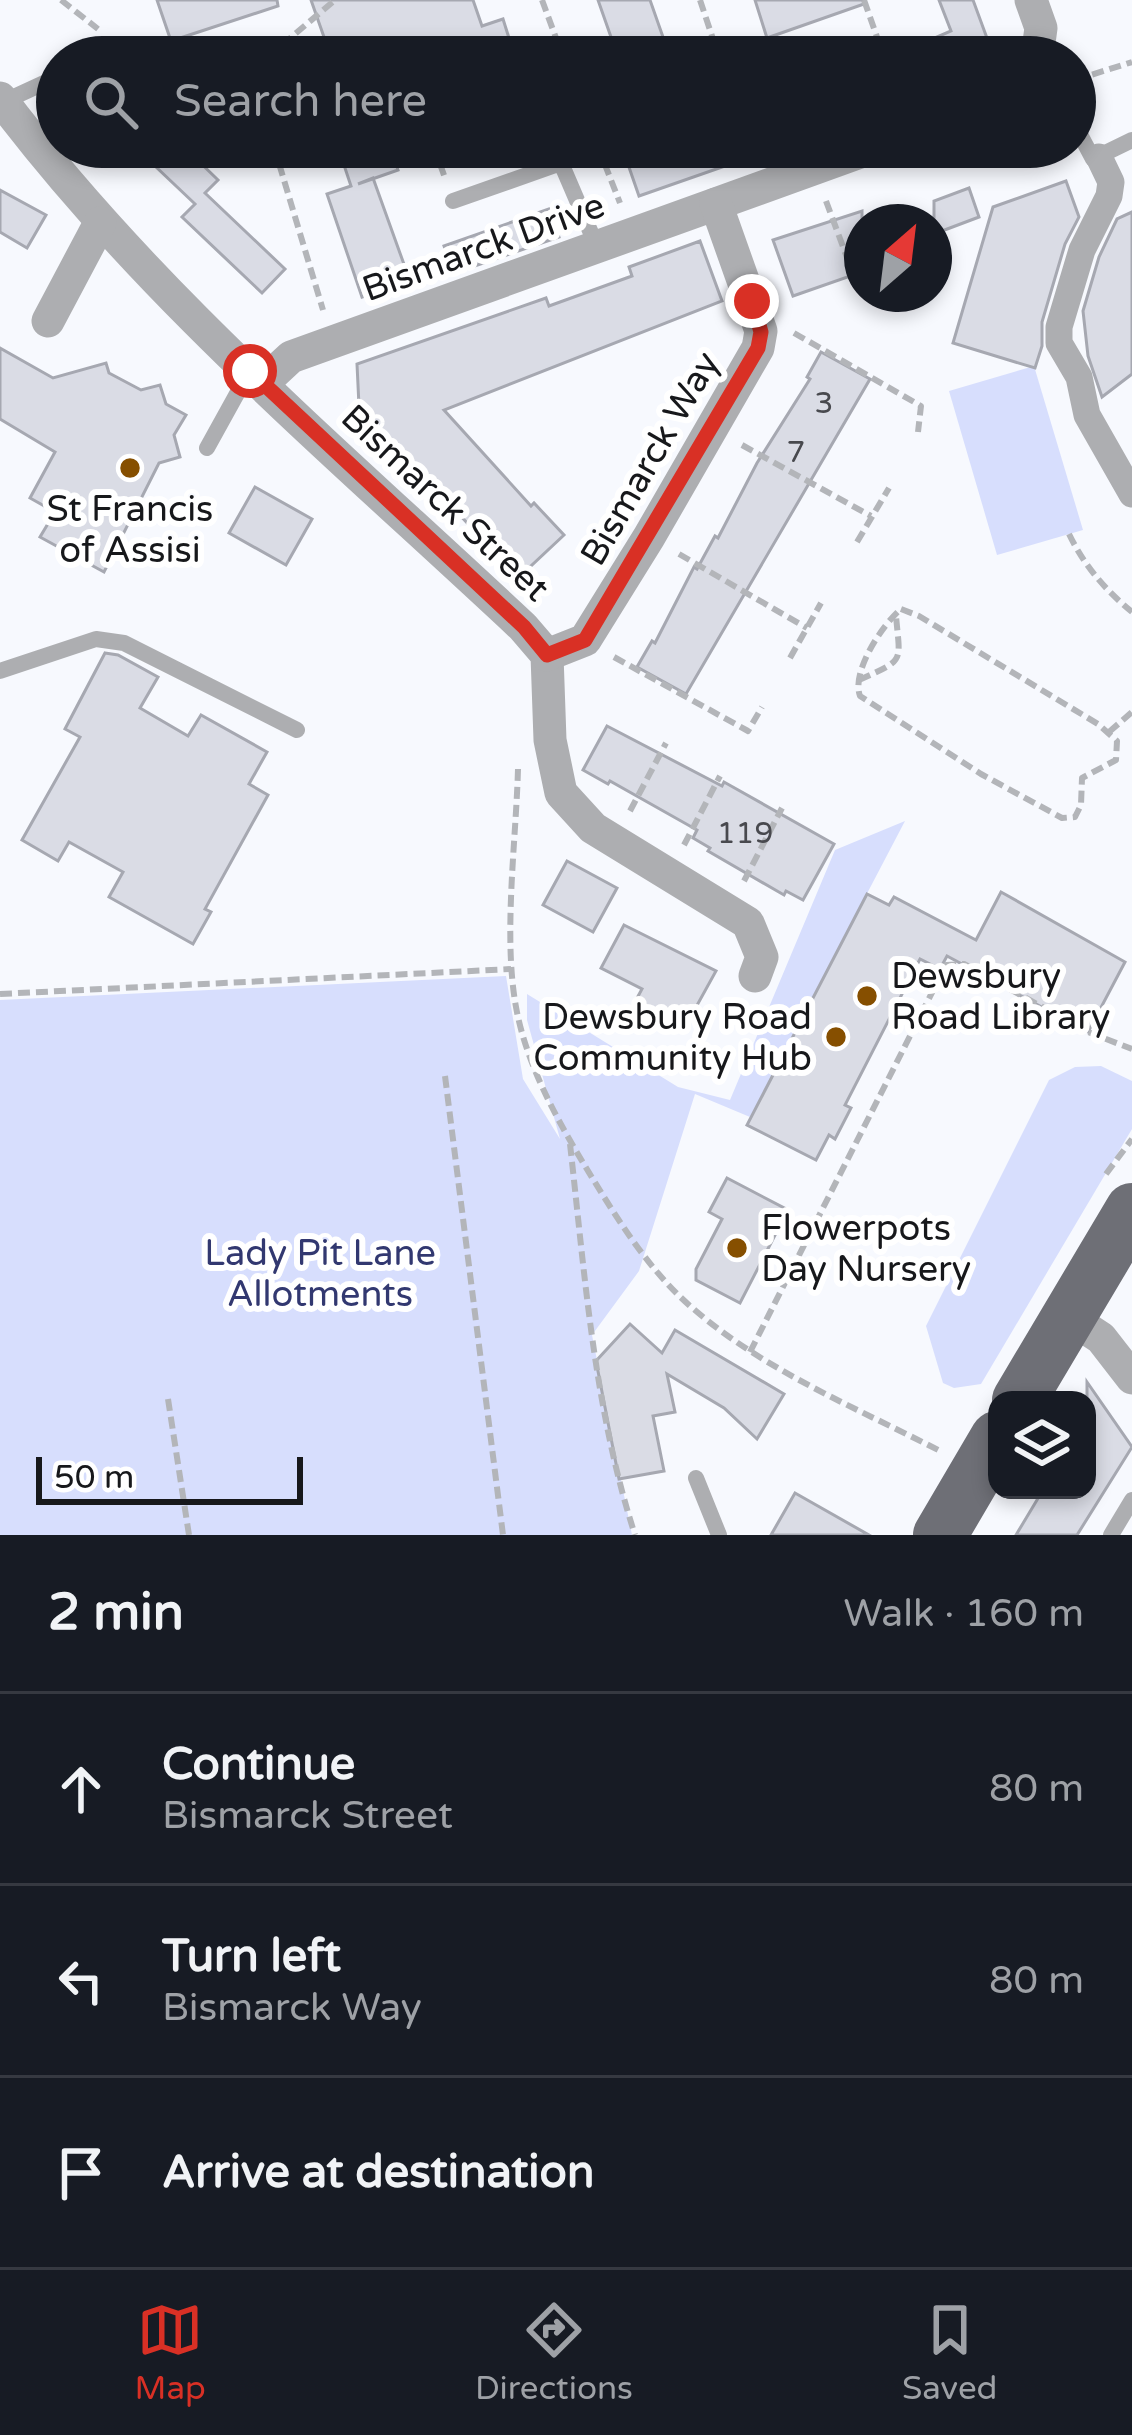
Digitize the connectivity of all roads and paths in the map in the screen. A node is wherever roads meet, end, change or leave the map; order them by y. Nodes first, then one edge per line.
1 (335, 0) edge
2 (542, 0) edge
3 (700, 0) edge
4 (864, 0) edge
5 (1031, 0) edge
6 (294, 36) edge
7 (555, 36) edge
8 (712, 36) edge
9 (877, 36) edge
10 (1040, 36) edge
11 (1132, 62) edge
12 (1096, 73) edge
13 (36, 86) edge
14 (2, 100) edge
15 (1132, 140) edge
16 (36, 143) edge
17 (1099, 157) junction
18 (1096, 158) edge
19 (56, 168) edge
20 (279, 168) edge
21 (547, 168) edge
22 (563, 168) edge
23 (606, 168) edge
24 (814, 169) joint
25 (453, 201) dead end
26 (716, 204) junction
27 (100, 223) junction
28 (632, 235) junction
29 (598, 247) junction
30 (844, 249) edge
31 (49, 321) dead end
32 (761, 332) junction
33 (333, 342) junction
34 (256, 377) junction
35 (712, 429) junction
36 (918, 432) dead end
37 (207, 448) dead end
38 (889, 488) dead end
39 (1132, 494) edge
40 (871, 516) junction
41 (1069, 534) dead end
42 (650, 537) junction
43 (857, 542) dead end
44 (821, 603) dead end
45 (1132, 611) edge
46 (896, 612) junction
47 (807, 628) junction
48 (585, 640) junction
49 (547, 655) junction
50 (790, 658) dead end
51 (0, 671) edge
52 (857, 682) junction
53 (762, 707) dead end
54 (1132, 712) edge
55 (296, 730) dead end
56 (1109, 732) junction
57 (666, 743) dead end
58 (519, 764) dead end
59 (721, 776) dead end
60 (782, 808) dead end
61 (614, 841) junction
62 (668, 874) junction
63 (728, 911) junction
64 (512, 969) junction
65 (755, 976) dead end
66 (0, 994) edge
67 (1132, 1049) edge
68 (446, 1076) dead end
69 (570, 1141) junction
70 (1132, 1210) edge
71 (1069, 1317) junction
72 (750, 1352) junction
73 (1128, 1363) edge
74 (1024, 1391) edge
75 (168, 1400) dead end
76 (987, 1454) edge
77 (696, 1478) dead end
78 (1132, 1500) edge
79 (189, 1535) edge
80 (503, 1535) edge
81 (635, 1535) edge
82 (719, 1535) edge
83 (940, 1535) edge
84 (1111, 1535) edge

1 - 6 path
2 - 7 path
3 - 8 path
4 - 9 path
5 - 10 street
11 - 12 path
13 - 14 lane
14 - 16 street, Bismarck Street
15 - 17 lane
17 - 18 lane
17 - 39 street
19 - 27 street, Bismarck Street
20 - 33 path
21 - 25 lane
22 - 29 lane
23 - 28 path
24 - 26 street, Bismarck Drive
24 - 30 path
26 - 28 street, Bismarck Drive
26 - 32 street, Bismarck Way
27 - 31 street
27 - 34 street, Bismarck Street
28 - 29 street, Bismarck Drive
29 - 33 street, Bismarck Drive
32 - 35 street, Bismarck Way
32 - 36 path
33 - 34 street, Bismarck Drive
34 - 37 lane
34 - 49 street, Bismarck Street
35 - 40 path
35 - 42 street, Bismarck Way
38 - 40 path
40 - 43 path
41 - 45 path
42 - 47 path
42 - 48 street, Bismarck Way
44 - 47 path
46 - 52 path
46 - 52 path
46 - 56 path
47 - 50 path
48 - 49 street
48 - 53 path
49 - 61 street, Bismarck Street
51 - 55 lane
52 - 56 path
54 - 56 path
57 - 61 path
58 - 64 path
59 - 62 path
60 - 63 path
61 - 62 street, Bismarck Street
62 - 63 street, Bismarck Street
63 - 65 street, Bismarck Street
64 - 66 path
64 - 69 path
67 - 72 path
68 - 80 path
69 - 72 path
69 - 81 path
70 - 71 main road
71 - 73 street
71 - 74 main road
72 - 76 path
75 - 79 path
76 - 83 main road
77 - 82 lane
78 - 84 lane

